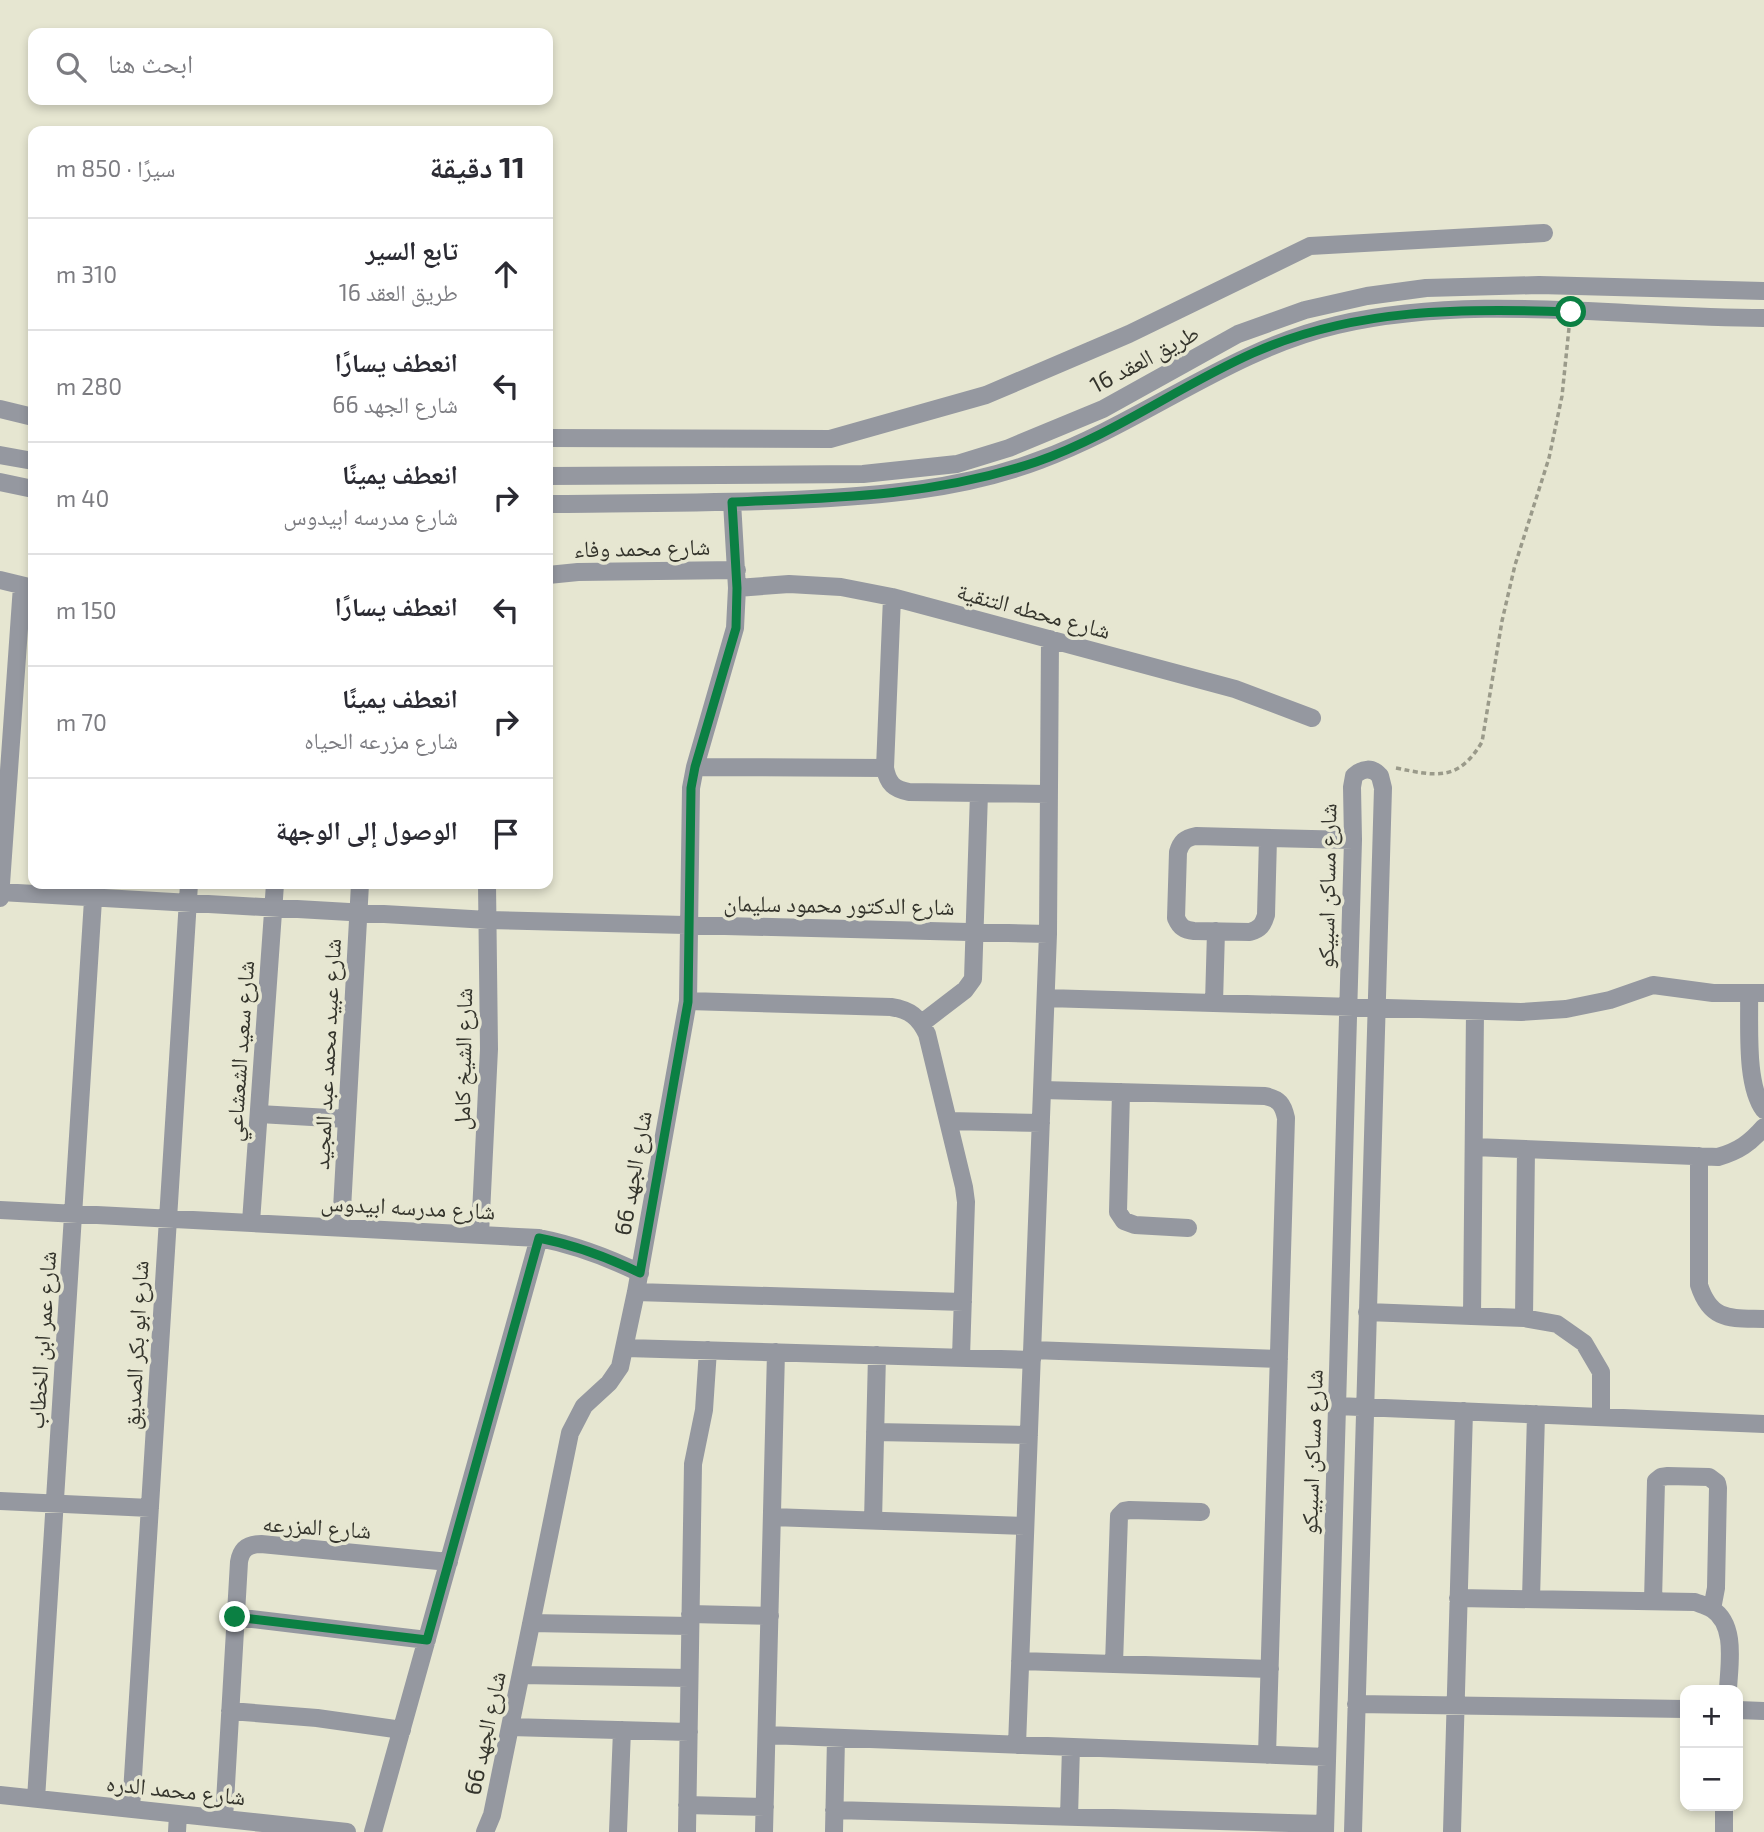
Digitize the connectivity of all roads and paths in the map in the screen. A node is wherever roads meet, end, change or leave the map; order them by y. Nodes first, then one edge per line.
1 (1544, 233) dead end
2 (1764, 292) edge
3 (1571, 312) junction
4 (1764, 318) edge
5 (0, 409) edge
6 (28, 416) edge
7 (553, 438) edge
8 (0, 455) edge
9 (28, 460) edge
10 (553, 476) edge
11 (0, 482) edge
12 (28, 488) edge
13 (732, 502) junction
14 (553, 504) edge
15 (553, 574) edge
16 (737, 579) junction
17 (0, 580) edge
18 (28, 587) edge
19 (892, 597) junction
20 (1050, 639) junction
21 (1312, 718) dead end
22 (695, 767) junction
23 (885, 768) junction
24 (1370, 769) junction
25 (979, 793) junction
26 (1049, 794) junction
27 (1268, 838) junction
28 (1353, 840) junction
29 (189, 889) edge
30 (275, 889) edge
31 (360, 889) edge
32 (487, 889) edge
33 (94, 890) edge
34 (0, 892) edge
35 (0, 898) edge
36 (188, 903) junction
37 (274, 908) junction
38 (358, 913) junction
39 (488, 920) junction
40 (688, 925) junction
41 (975, 932) junction
42 (1216, 932) junction
43 (1048, 934) junction
44 (1756, 993) edge
45 (1046, 998) junction
46 (688, 1002) junction
47 (1214, 1003) junction
48 (1348, 1007) junction
49 (1376, 1008) junction
50 (1475, 1011) junction
51 (922, 1023) junction
52 (1042, 1090) junction
53 (1121, 1092) junction
54 (1764, 1110) edge
55 (259, 1114) junction
56 (347, 1119) junction
57 (948, 1121) junction
58 (1041, 1123) junction
59 (1764, 1126) edge
60 (1474, 1147) junction
61 (1525, 1149) junction
62 (1699, 1156) junction
63 (0, 1210) edge
64 (74, 1213) junction
65 (167, 1218) junction
66 (251, 1223) junction
67 (341, 1227) junction
68 (1188, 1227) dead end
69 (480, 1234) junction
70 (539, 1238) junction
71 (640, 1273) junction
72 (636, 1293) junction
73 (963, 1302) junction
74 (1367, 1312) junction
75 (1472, 1316) junction
76 (1524, 1318) junction
77 (1764, 1319) edge
78 (626, 1348) junction
79 (708, 1350) junction
80 (776, 1352) junction
81 (877, 1355) junction
82 (1032, 1355) junction
83 (961, 1357) junction
84 (1279, 1359) junction
85 (1337, 1405) junction
86 (1365, 1407) junction
87 (1464, 1411) junction
88 (1536, 1414) junction
89 (1601, 1417) junction
90 (1764, 1424) edge
91 (875, 1432) junction
92 (1029, 1435) junction
93 (0, 1501) edge
94 (55, 1503) junction
95 (150, 1507) junction
96 (1201, 1512) dead end
97 (772, 1517) junction
98 (873, 1521) junction
99 (1025, 1526) junction
100 (449, 1562) junction
101 (1458, 1598) junction
102 (1531, 1599) junction
103 (1653, 1601) junction
104 (1712, 1609) junction
105 (769, 1616) junction
106 (235, 1617) junction
107 (690, 1620) junction
108 (531, 1623) junction
109 (427, 1640) junction
110 (1020, 1661) junction
111 (1114, 1664) junction
112 (1270, 1669) junction
113 (521, 1675) junction
114 (689, 1678) junction
115 (1728, 1685) edge
116 (1356, 1704) junction
117 (1455, 1706) junction
118 (1680, 1709) edge
119 (1743, 1710) edge
120 (230, 1711) junction
121 (1764, 1711) edge
122 (510, 1727) junction
123 (402, 1730) junction
124 (622, 1730) junction
125 (689, 1732) junction
126 (766, 1735) junction
127 (836, 1738) junction
128 (1017, 1745) junction
129 (1071, 1747) junction
130 (1267, 1755) junction
131 (1327, 1757) junction
132 (0, 1795) edge
133 (36, 1799) junction
134 (687, 1805) junction
135 (765, 1807) junction
136 (131, 1809) junction
137 (834, 1811) junction
138 (1724, 1811) edge
139 (1069, 1817) junction
140 (224, 1819) junction
141 (177, 1823) edge
142 (1024, 1824) edge
143 (1090, 1825) edge
144 (1325, 1828) edge
145 (327, 1831) edge
146 (347, 1832) edge
147 (373, 1832) edge
148 (485, 1832) edge
149 (618, 1832) edge
150 (687, 1832) edge
151 (764, 1832) edge
152 (834, 1832) edge
153 (1353, 1832) edge
154 (1452, 1832) edge
155 (1724, 1832) edge

1 - 7 street
2 - 10 street, طريق العقد 16
3 - 4 street, طريق العقد 16
3 - 13 street, طريق العقد 16
3 - 24 path
5 - 6 street
8 - 9 street
11 - 12 street
13 - 14 street, طريق العقد 16
13 - 16 street, شارع الجهد 66
15 - 16 street, شارع محمد وفاء
16 - 19 street, شارع محطه التنقية
16 - 22 street, شارع الجهد 66
17 - 18 street
18 - 34 street
19 - 20 street, شارع محطه التنقية
19 - 23 street
20 - 21 street, شارع محطه التنقية
20 - 26 street
22 - 23 street
22 - 40 street, شارع الجهد 66
23 - 25 street
24 - 28 street, شارع مساكن اسبيكو
24 - 49 street
25 - 26 street
25 - 41 street
26 - 43 street
27 - 28 street
27 - 42 street
27 - 42 street
28 - 48 street, شارع مساكن اسبيكو
29 - 36 street, شارع ابو بكر الصديق
30 - 37 street, شارع سعيد الشعشاعي
31 - 38 street, شارع عبيد محمد عبد المجيد
32 - 39 street, شارع الشيخ كامل
33 - 34 street, شارع الدكتور محمود سليمان
33 - 36 street, شارع الدكتور محمود سليمان
33 - 64 street, شارع عمر ابن الخطاب
34 - 35 street
36 - 37 street, شارع الدكتور محمود سليمان
36 - 65 street, شارع ابو بكر الصديق
37 - 38 street, شارع الدكتور محمود سليمان
37 - 55 street, شارع سعيد الشعشاعي
38 - 39 street, شارع الدكتور محمود سليمان
38 - 56 street, شارع عبيد محمد عبد المجيد
39 - 40 street, شارع الدكتور محمود سليمان
39 - 69 street, شارع الشيخ كامل
40 - 41 street, شارع الدكتور محمود سليمان
40 - 46 street, شارع الجهد 66
41 - 43 street, شارع الدكتور محمود سليمان
41 - 51 street
42 - 47 street
43 - 45 street
44 - 50 street
44 - 54 street
45 - 47 street
45 - 52 street
46 - 51 street
46 - 71 street, شارع الجهد 66
47 - 48 street
48 - 49 street
48 - 85 street, شارع مساكن اسبيكو
49 - 50 street
49 - 74 street
50 - 60 street
51 - 57 street
52 - 53 street
52 - 58 street
53 - 68 street
53 - 84 street
55 - 56 street
55 - 66 street, شارع سعيد الشعشاعي
56 - 67 street, شارع عبيد محمد عبد المجيد
57 - 58 street
57 - 73 street
58 - 82 street
59 - 62 street
60 - 61 street
60 - 75 street
61 - 62 street
61 - 76 street
62 - 77 street
63 - 64 street
64 - 65 street
64 - 94 street, شارع عمر ابن الخطاب
65 - 66 street, شارع مدرسه ابيدوس
65 - 95 street, شارع ابو بكر الصديق
66 - 67 street, شارع مدرسه ابيدوس
67 - 69 street, شارع مدرسه ابيدوس
69 - 70 street, شارع مدرسه ابيدوس
70 - 71 street, شارع مدرسه ابيدوس
70 - 100 street
71 - 72 street, شارع الجهد 66
72 - 73 street
72 - 78 street, شارع الجهد 66
73 - 83 street
74 - 75 street
74 - 86 street
75 - 76 street
76 - 89 street
78 - 79 street
78 - 108 street, شارع الجهد 66
79 - 80 street
79 - 107 street
80 - 81 street
80 - 97 street
81 - 83 street
81 - 91 street
82 - 83 street
82 - 84 street
82 - 92 street
84 - 112 street
85 - 86 street
85 - 131 street, شارع مساكن اسبيكو
86 - 87 street
86 - 116 street
87 - 88 street
87 - 101 street
88 - 89 street
88 - 102 street
89 - 90 street
91 - 92 street
91 - 98 street
92 - 99 street
93 - 94 street
94 - 95 street
94 - 133 street, شارع عمر ابن الخطاب
95 - 136 street, شارع ابو بكر الصديق
96 - 111 street
97 - 98 street
97 - 105 street
98 - 99 street
99 - 110 street
100 - 106 street, شارع المزرعه
100 - 109 street
101 - 102 street
101 - 117 street
102 - 103 street
103 - 104 street
103 - 104 street
104 - 115 street
105 - 107 street
105 - 126 street
106 - 109 street
106 - 120 street, شارع المزرعه
107 - 108 street
107 - 114 street
108 - 113 street, شارع الجهد 66
109 - 123 street
110 - 111 street
110 - 128 street
111 - 112 street
112 - 130 street
113 - 114 street
113 - 122 street, شارع الجهد 66
114 - 125 street
116 - 117 street
116 - 153 street
117 - 118 street
117 - 154 street
119 - 121 street
120 - 123 street
120 - 140 street, شارع المزرعه
122 - 124 street
122 - 148 street, شارع الجهد 66
123 - 147 street
124 - 125 street
124 - 149 street
125 - 134 street
126 - 127 street
126 - 135 street
127 - 128 street
127 - 137 street
128 - 129 street
129 - 130 street
129 - 139 street
130 - 131 street
131 - 144 street, شارع مساكن اسبيكو
132 - 133 street, شارع محمد الدره
133 - 136 street, شارع محمد الدره
134 - 135 street
134 - 150 street
135 - 151 street
136 - 141 street, شارع محمد الدره
137 - 142 street
137 - 152 street
138 - 155 street
139 - 142 street
139 - 143 street
140 - 141 street, شارع محمد الدره
140 - 145 street, شارع محمد الدره
143 - 144 street
145 - 146 street, شارع محمد الدره

